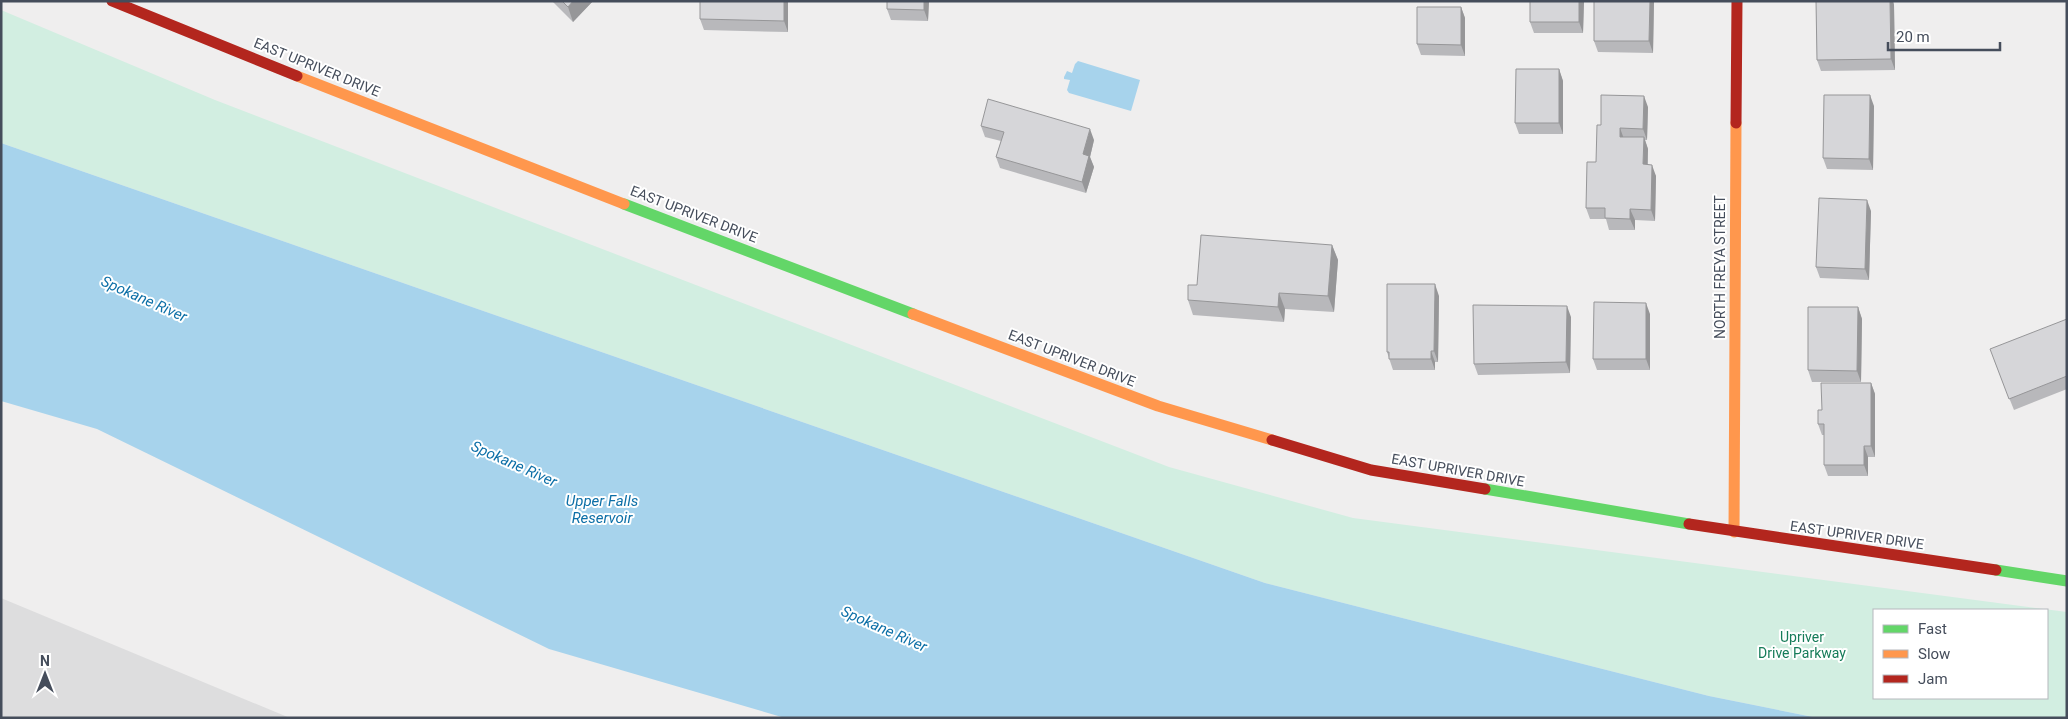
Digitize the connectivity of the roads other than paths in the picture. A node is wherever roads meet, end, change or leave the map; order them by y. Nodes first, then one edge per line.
1 (112, 1) edge
2 (1737, 1) edge
3 (1734, 532) junction
4 (2067, 581) edge

1 - 3 street, EAST UPRIVER DRIVE
2 - 3 street, NORTH FREYA STREET
3 - 4 street, EAST UPRIVER DRIVE

